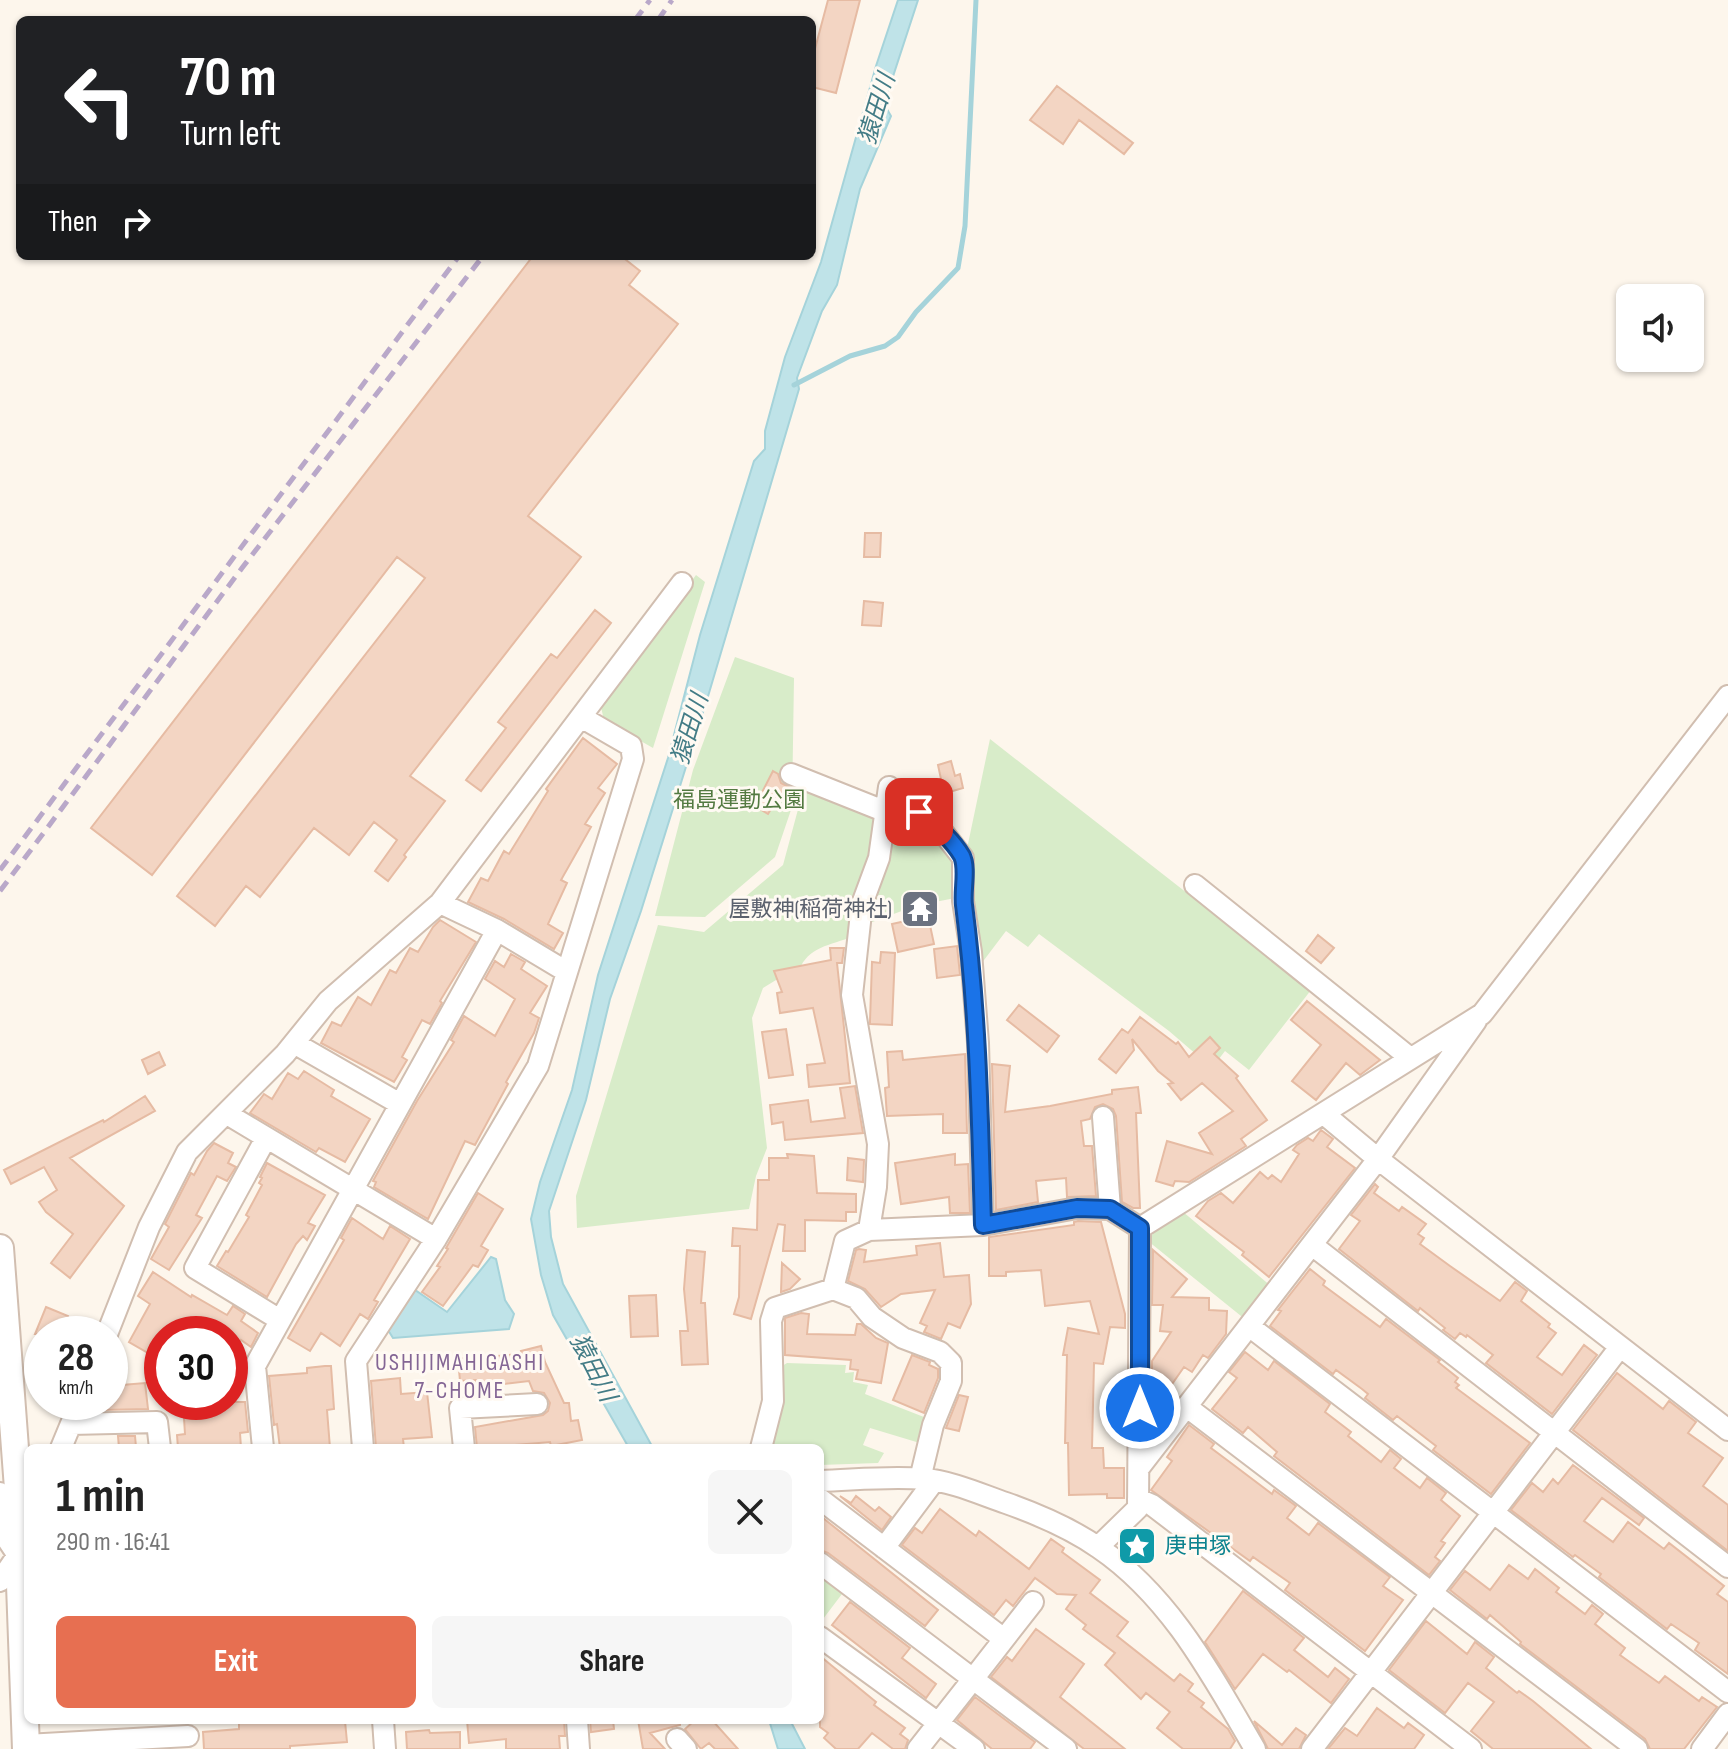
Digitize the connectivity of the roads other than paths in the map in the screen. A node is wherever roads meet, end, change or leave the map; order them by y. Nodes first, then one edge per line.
1 (682, 583) dead end
2 (1728, 696) edge
3 (581, 717) junction
4 (791, 774) dead end
5 (888, 798) junction
6 (1195, 885) dead end
7 (440, 903) junction
8 (497, 930) junction
9 (567, 972) junction
10 (1482, 1014) junction
11 (294, 1043) junction
12 (1409, 1057) junction
13 (400, 1104) junction
14 (227, 1114) junction
15 (1324, 1114) junction
16 (1103, 1117) dead end
17 (266, 1138) junction
18 (1378, 1159) junction
19 (353, 1189) junction
20 (1110, 1209) junction
21 (983, 1225) junction
22 (1140, 1228) junction
23 (869, 1230) junction
24 (436, 1239) junction
25 (1312, 1245) junction
26 (0, 1248) edge
27 (833, 1289) junction
28 (114, 1316) edge
29 (280, 1320) junction
30 (1249, 1326) junction
31 (1620, 1347) junction
32 (537, 1404) dead end
33 (1187, 1407) junction
34 (73, 1420) edge
35 (71, 1424) junction
36 (1728, 1430) edge
37 (1554, 1433) junction
38 (63, 1444) edge
39 (160, 1444) edge
40 (263, 1444) edge
41 (363, 1444) edge
42 (464, 1444) edge
43 (762, 1444) edge
44 (1139, 1468) junction
45 (927, 1480) junction
46 (824, 1481) edge
47 (1138, 1499) junction
48 (16, 1501) edge
49 (824, 1502) edge
50 (1492, 1514) junction
51 (23, 1547) edge
52 (1098, 1547) junction
53 (884, 1548) junction
54 (824, 1566) edge
55 (1728, 1567) edge
56 (0, 1581) edge
57 (1432, 1593) junction
58 (24, 1598) edge
59 (1033, 1602) dead end
60 (1004, 1639) junction
61 (824, 1640) edge
62 (1372, 1671) junction
63 (973, 1679) junction
64 (1728, 1692) edge
65 (1728, 1714) edge
66 (939, 1722) junction
67 (26, 1724) edge
68 (383, 1724) edge
69 (577, 1724) edge
70 (188, 1735) edge
71 (26, 1747) edge
72 (385, 1749) edge
73 (579, 1749) edge
74 (918, 1749) edge
75 (974, 1749) edge
76 (1066, 1749) edge
77 (1255, 1749) edge
78 (1312, 1749) edge
79 (1471, 1749) edge
80 (1637, 1749) edge
81 (1702, 1749) edge

1 - 3 street
2 - 10 street
3 - 7 street
3 - 9 street
4 - 5 street
5 - 21 street
5 - 23 street
6 - 12 street
7 - 8 street
7 - 11 street
8 - 9 street
8 - 13 street
9 - 24 street
10 - 12 street
10 - 18 street
11 - 13 street
11 - 14 street
12 - 15 street
13 - 19 street
14 - 17 street
14 - 28 street
15 - 18 street
15 - 22 street
16 - 20 street
17 - 19 street
17 - 29 street
18 - 25 street
18 - 31 street
19 - 24 street
19 - 29 street
20 - 21 street
20 - 22 street
21 - 23 street
22 - 44 street
23 - 27 street
24 - 41 street
25 - 30 street
25 - 37 street
26 - 48 street
27 - 43 street
27 - 45 street
29 - 40 street
30 - 33 street
30 - 50 street
31 - 36 street
31 - 37 street
32 - 42 street
33 - 44 street
33 - 57 street
34 - 35 street
35 - 38 street
35 - 39 street
37 - 50 street
37 - 55 street
44 - 47 street
45 - 46 street
45 - 52 street
45 - 53 street
47 - 52 street
47 - 62 street
48 - 51 street
49 - 53 street
50 - 57 street
50 - 64 street
51 - 56 street
51 - 58 street
52 - 77 street
53 - 60 street
54 - 63 street
57 - 62 street
57 - 80 street
59 - 60 street
60 - 63 street
61 - 66 street
62 - 78 street
62 - 79 street
63 - 66 street
63 - 76 street
65 - 81 street
66 - 74 street
66 - 75 street
67 - 71 street
68 - 72 street
69 - 73 street
70 - 71 street

